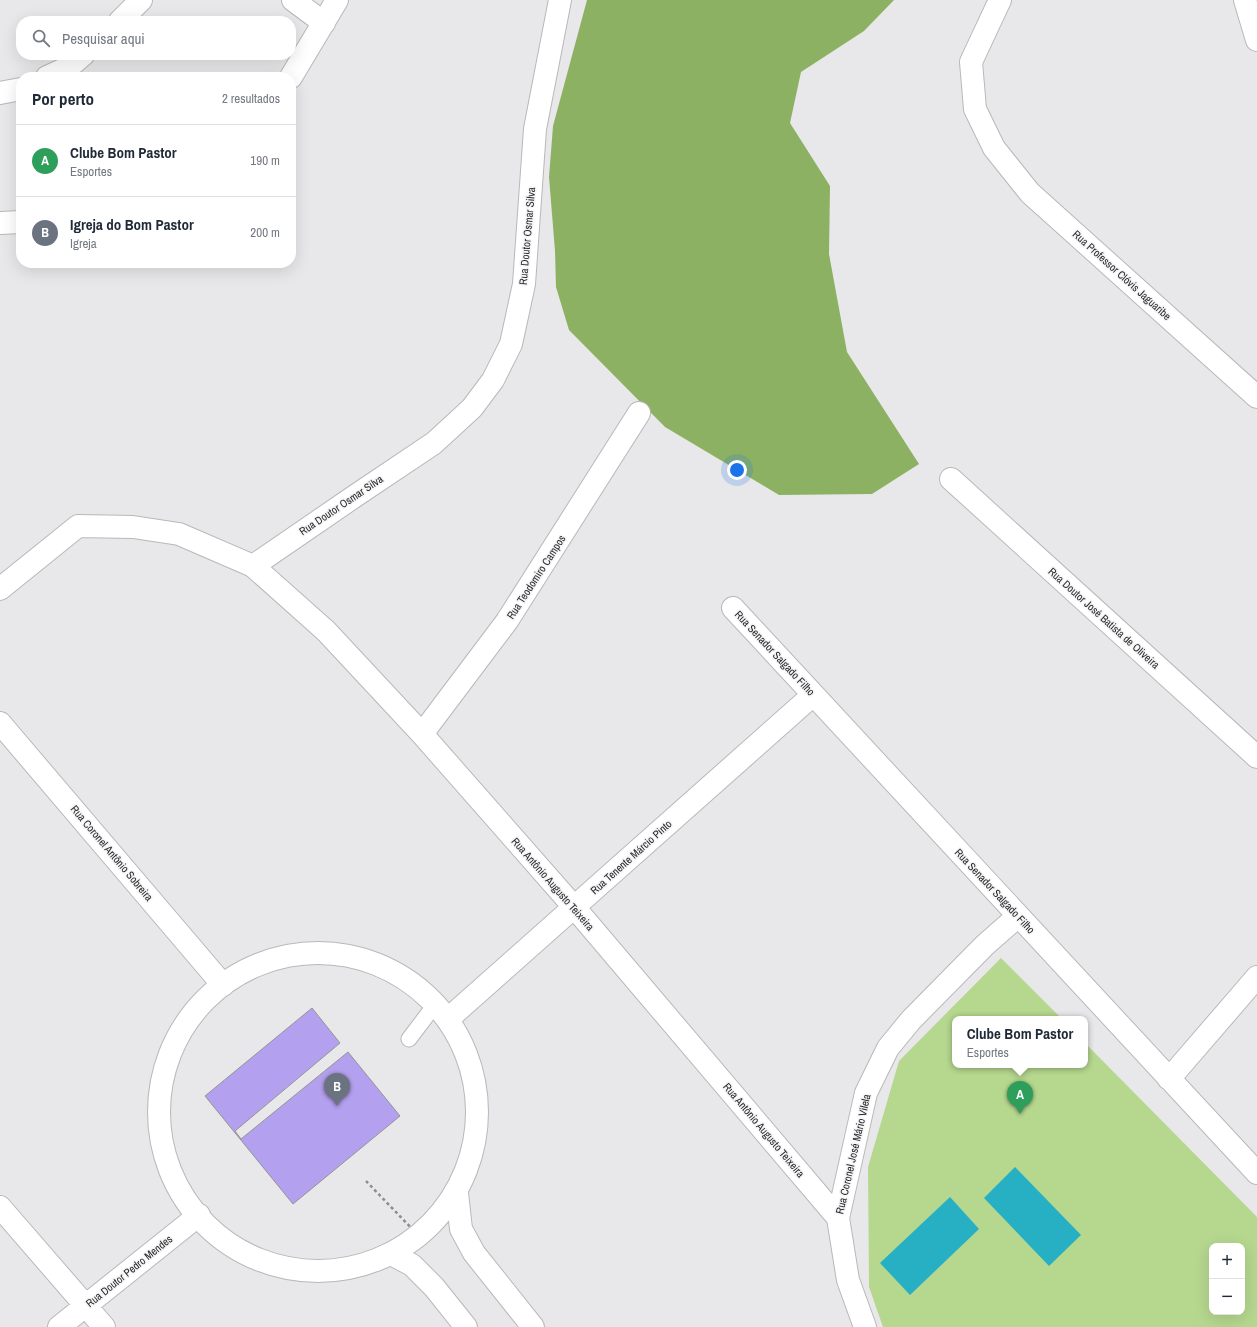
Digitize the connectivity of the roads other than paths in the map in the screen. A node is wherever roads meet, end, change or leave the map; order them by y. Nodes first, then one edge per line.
1 (141, 0) edge
2 (293, 0) edge
3 (337, 0) edge
4 (560, 0) edge
5 (1000, 0) edge
6 (1244, 0) edge
7 (125, 16) edge
8 (324, 22) junction
9 (1257, 40) edge
10 (77, 60) edge
11 (58, 72) edge
12 (294, 72) edge
13 (16, 90) edge
14 (0, 93) edge
15 (16, 222) edge
16 (0, 223) edge
17 (1257, 397) edge
18 (639, 413) dead end
19 (950, 479) dead end
20 (252, 566) junction
21 (0, 588) edge
22 (733, 608) dead end
23 (813, 695) junction
24 (0, 723) edge
25 (422, 734) junction
26 (1257, 757) edge
27 (574, 907) junction
28 (1018, 916) junction
29 (1257, 978) edge
30 (223, 985) junction
31 (441, 1013) junction
32 (409, 1039) dead end
33 (1169, 1079) junction
34 (1257, 1173) edge
35 (457, 1193) junction
36 (0, 1207) edge
37 (199, 1216) junction
38 (838, 1218) junction
39 (393, 1255) junction
40 (86, 1305) junction
41 (59, 1327) edge
42 (104, 1327) edge
43 (466, 1327) edge
44 (533, 1327) edge
45 (865, 1327) edge

1 - 7 street
2 - 8 street
3 - 8 street
4 - 20 street, Rua Doutor Osmar Silva
5 - 17 street, Rua Professor Clóvis Jaguaribe
6 - 9 street
8 - 12 street
10 - 11 street
13 - 14 street
15 - 16 street
18 - 25 street, Rua Teodomiro Campos
19 - 26 street, Rua Doutor José Batista de Oliveira
20 - 21 street, Rua Antônio Augusto Teixeira
20 - 25 street, Rua Antônio Augusto Teixeira
22 - 23 street, Rua Senador Salgado Filho
23 - 27 street, Rua Tenente Márcio Pinto
23 - 28 street, Rua Senador Salgado Filho
24 - 30 street, Rua Coronel Antônio Sobreira
25 - 27 street, Rua Antônio Augusto Teixeira
27 - 31 street, Rua Tenente Márcio Pinto
27 - 38 street, Rua Antônio Augusto Teixeira
28 - 33 street, Rua Senador Salgado Filho
28 - 38 street, Rua Coronel José Mário Vilela
29 - 33 street
30 - 31 street
30 - 37 street
31 - 32 lane
31 - 35 street
33 - 34 street, Rua Senador Salgado Filho
35 - 39 street
35 - 44 street
36 - 40 street
37 - 39 street
37 - 40 street, Rua Doutor Pedro Mendes
38 - 45 street, Rua Coronel José Mário Vilela
39 - 43 street
40 - 41 street, Rua Doutor Pedro Mendes
40 - 42 street

